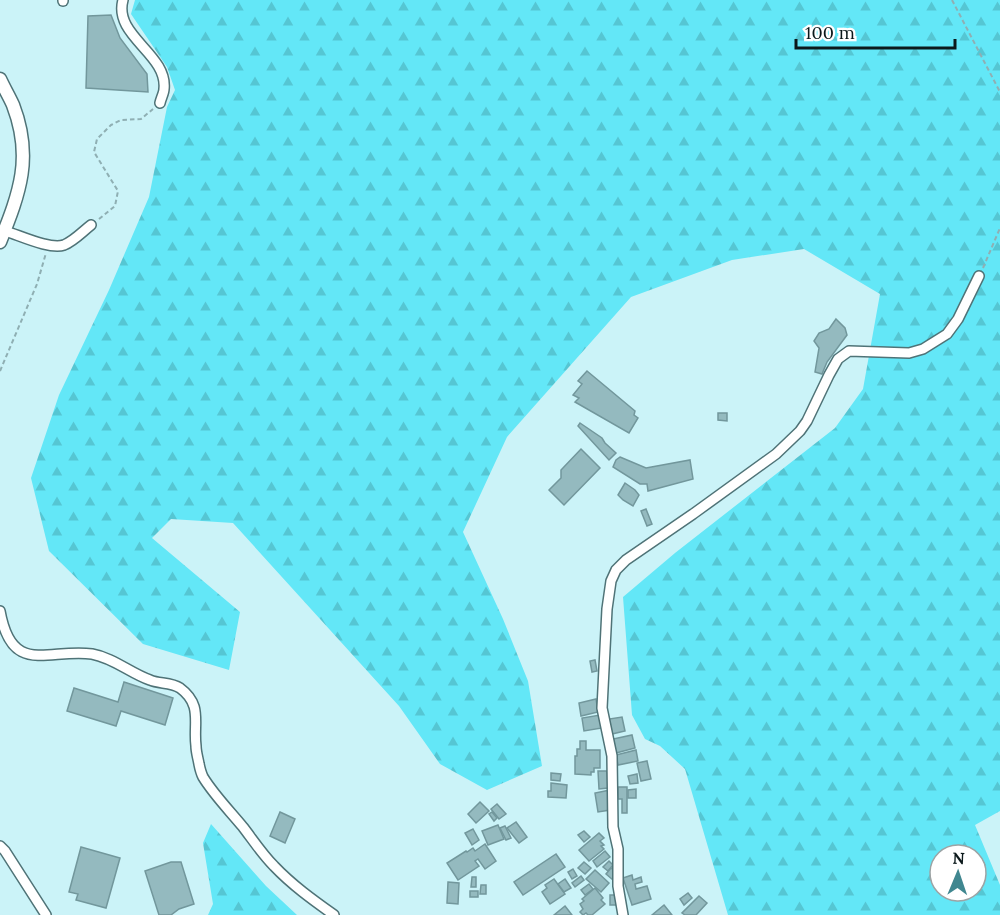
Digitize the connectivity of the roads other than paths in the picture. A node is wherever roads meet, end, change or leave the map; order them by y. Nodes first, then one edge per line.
1 (123, 0) edge
2 (0, 79) edge
3 (160, 103) road end
4 (91, 225) road end
5 (2, 236) edge
6 (979, 276) road end
7 (0, 611) edge
8 (0, 846) edge
9 (46, 915) edge
10 (334, 915) edge
11 (622, 915) edge

1 - 3 street
2 - 5 street
4 - 5 street
6 - 11 street
7 - 10 street
8 - 9 street

